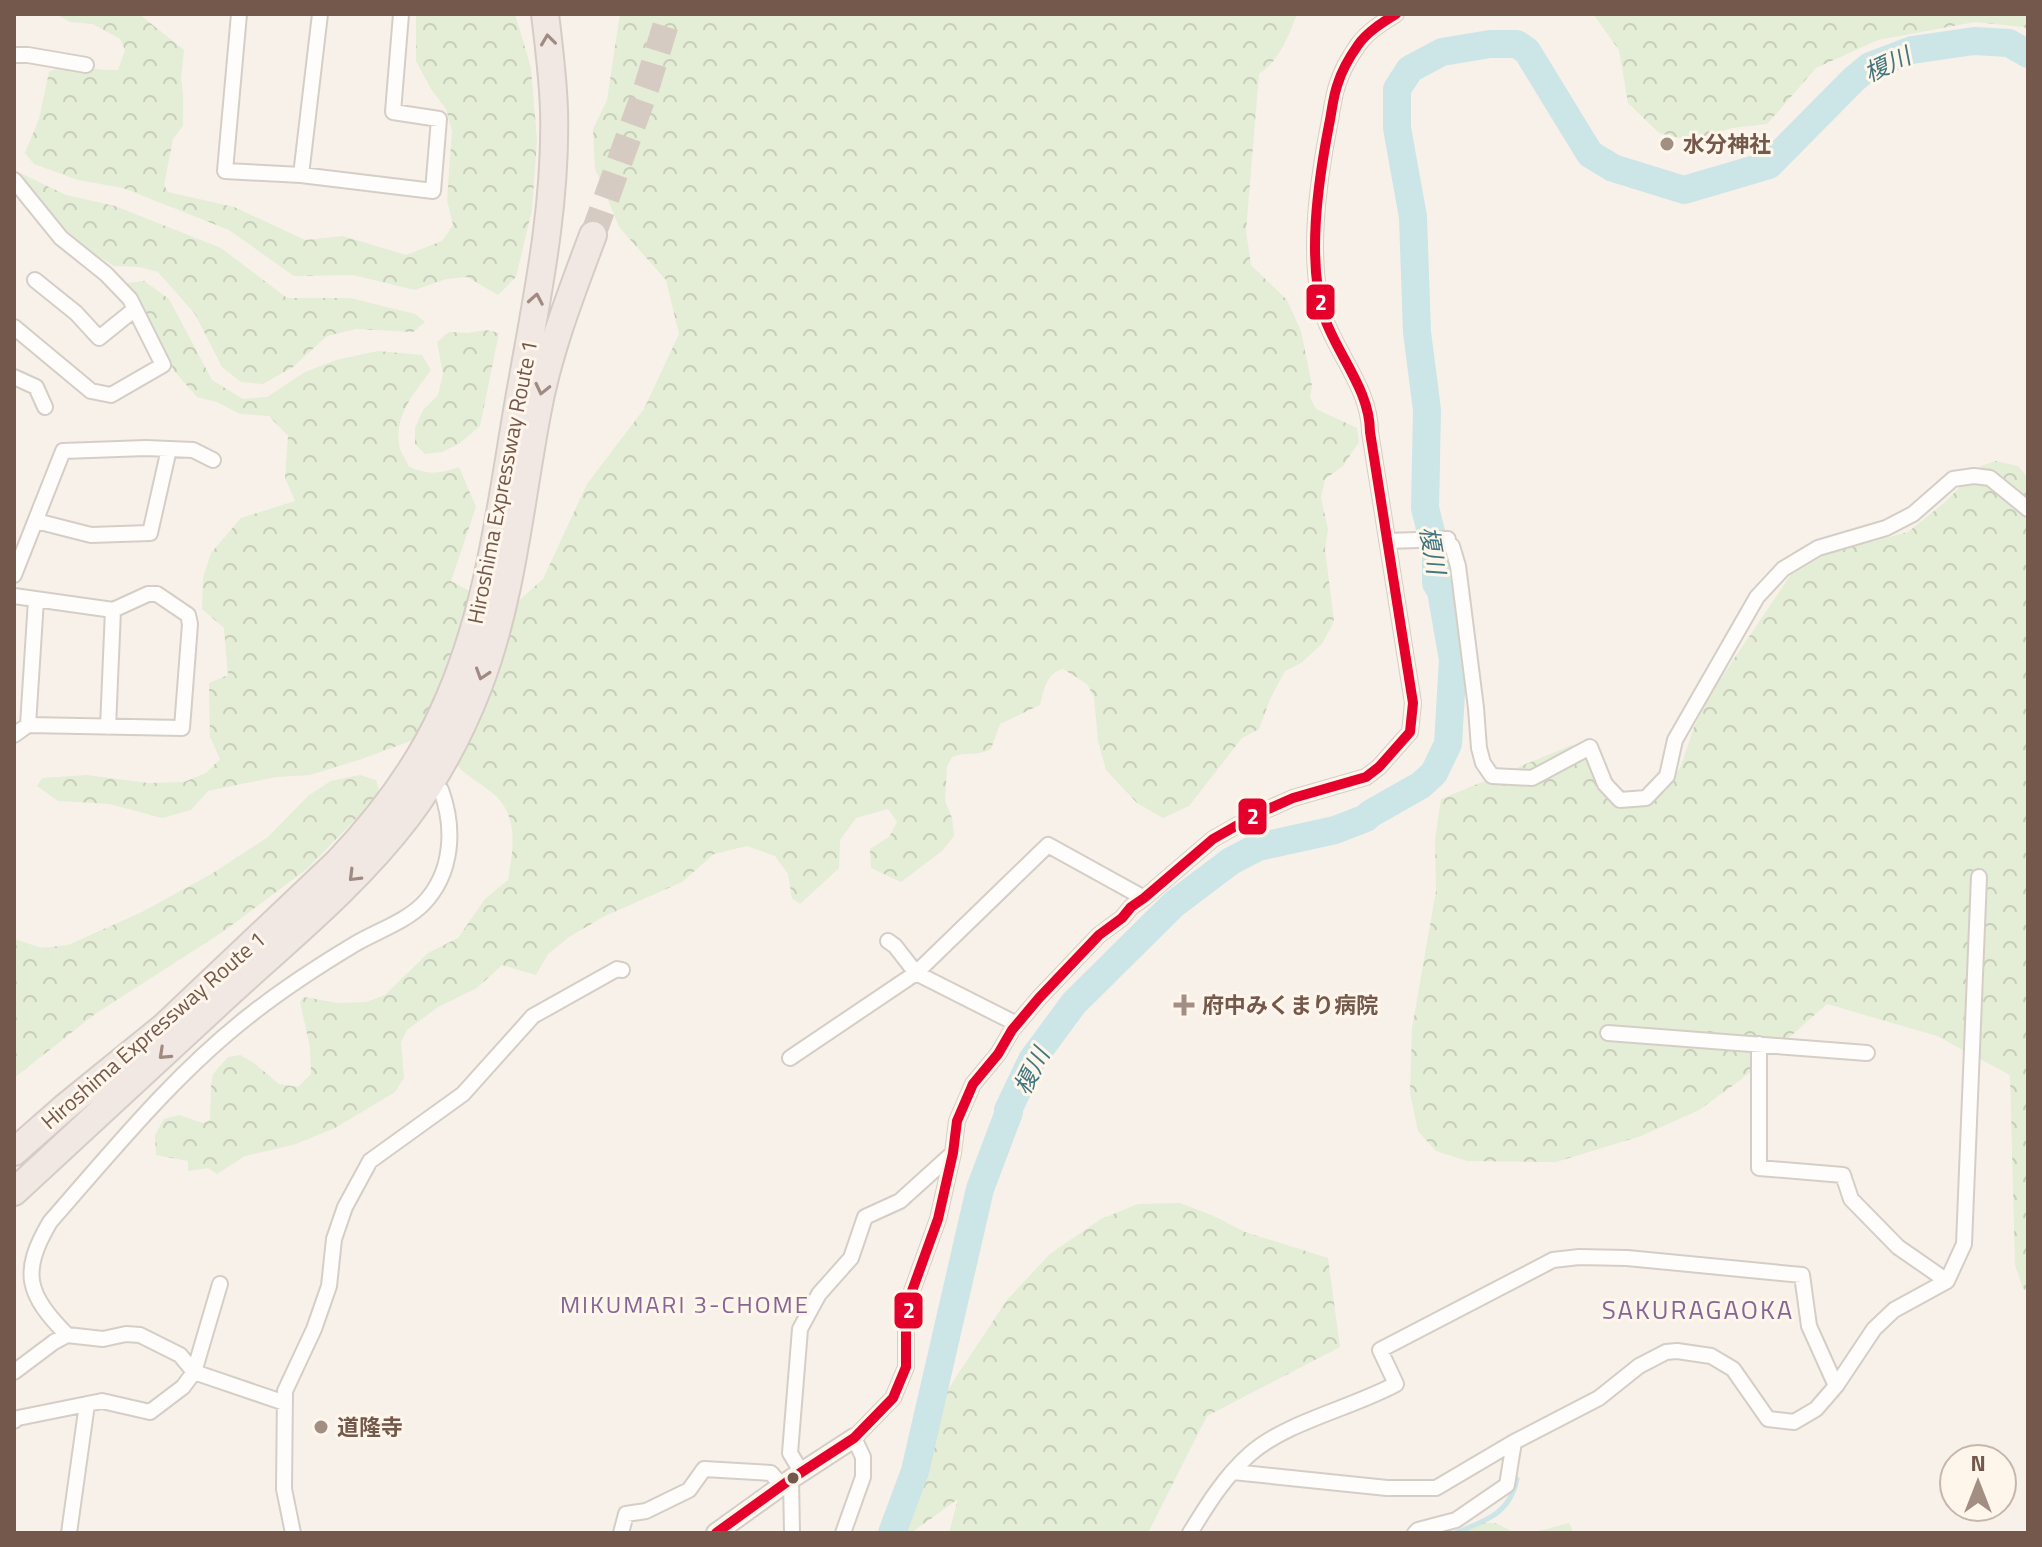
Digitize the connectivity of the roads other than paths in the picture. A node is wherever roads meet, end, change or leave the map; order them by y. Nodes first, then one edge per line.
1 (239, 14) edge
2 (320, 14) edge
3 (401, 14) edge
4 (545, 14) edge
5 (1396, 14) edge
6 (14, 55) edge
7 (86, 65) dead end
8 (301, 175) junction
9 (14, 180) edge
10 (593, 235) tunnel mouth
11 (35, 280) dead end
12 (135, 309) junction
13 (14, 327) edge
14 (14, 377) edge
15 (45, 407) dead end
16 (169, 449) junction
17 (213, 460) dead end
18 (2028, 509) edge
19 (36, 521) junction
20 (1387, 541) junction
21 (500, 570) junction
22 (14, 575) edge
23 (14, 596) edge
24 (36, 600) junction
25 (113, 610) junction
26 (28, 725) junction
27 (108, 727) junction
28 (14, 735) edge
29 (441, 790) dead end
30 (395, 814) junction
31 (1979, 877) dead end
32 (1144, 898) junction
33 (888, 941) dead end
34 (622, 970) dead end
35 (916, 973) junction
36 (1017, 1024) junction
37 (1608, 1033) dead end
38 (1759, 1044) junction
39 (1867, 1053) dead end
40 (790, 1058) dead end
41 (14, 1152) edge
42 (953, 1153) junction
43 (14, 1192) edge
44 (1947, 1281) junction
45 (220, 1284) dead end
46 (67, 1335) junction
47 (14, 1372) edge
48 (194, 1372) junction
49 (1836, 1386) junction
50 (285, 1403) junction
51 (87, 1404) junction
52 (14, 1421) edge
53 (854, 1438) junction
54 (1514, 1442) junction
55 (1233, 1472) junction
56 (792, 1479) junction
57 (69, 1533) edge
58 (293, 1533) edge
59 (621, 1533) edge
60 (716, 1533) edge
61 (792, 1533) edge
62 (843, 1533) edge
63 (1190, 1533) edge
64 (1415, 1533) edge

1 - 8 street
2 - 8 street
3 - 8 street
21 -> 4 highway, Hiroshima Expressway Route 1
5 - 20 street
6 - 7 street
9 - 12 street
10 -> 21 highway
11 - 12 street
12 - 13 street
14 - 15 street
16 - 17 street
16 - 19 street
16 - 19 street
18 - 20 street
19 - 22 street
20 - 32 street
21 - 30 highway, Hiroshima Expressway Route 1
23 - 24 street
24 - 25 street
24 - 26 street
25 - 27 street
25 - 27 street
26 - 27 street
26 - 28 street
29 - 46 street
30 - 41 highway, Hiroshima Expressway Route 1
30 -> 43 highway, Hiroshima Expressway Route 1
31 - 44 street
32 - 35 street
32 - 36 street
33 - 35 street
34 - 50 street
35 - 36 street
35 - 40 street
36 - 42 street
37 - 38 street
38 - 39 street
38 - 44 street
42 - 53 street
42 - 56 street
44 - 49 street
45 - 48 street
46 - 47 street
46 - 48 street
48 - 50 street
48 - 51 street
49 - 54 street
49 - 55 street
50 - 58 street
51 - 52 street
51 - 57 street
53 - 56 street
53 - 62 street
54 - 55 street
54 - 64 street
55 - 63 street
56 - 59 street
56 - 60 street
56 - 61 street

